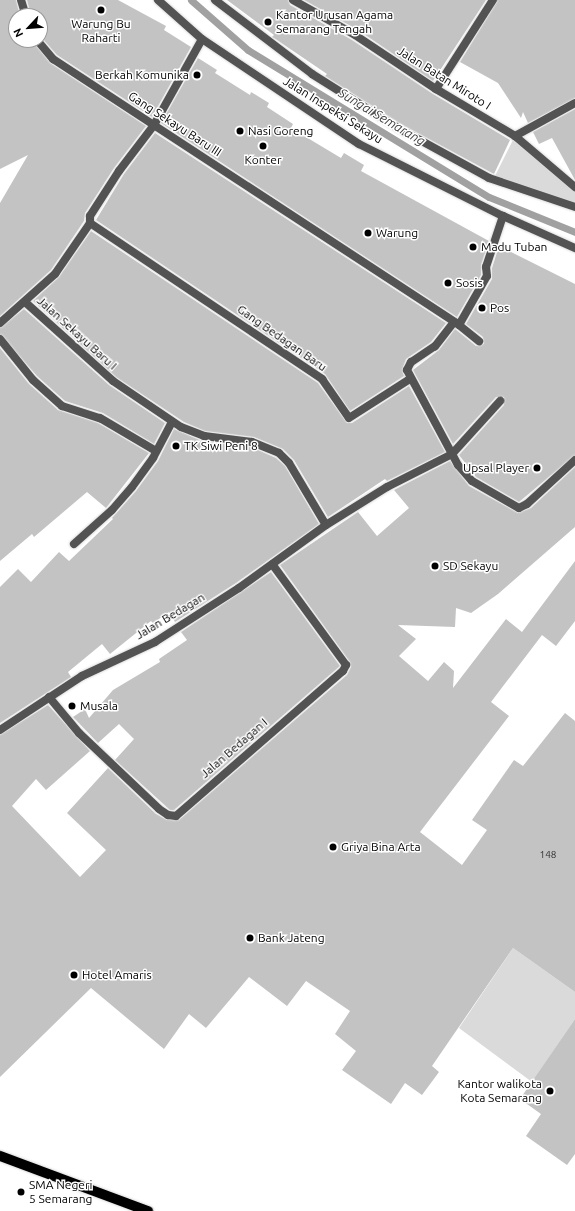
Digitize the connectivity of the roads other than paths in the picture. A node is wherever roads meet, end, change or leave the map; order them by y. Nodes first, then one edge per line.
1 (158, 0) edge
2 (215, 0) edge
3 (293, 0) edge
4 (493, 0) edge
5 (202, 39) junction
6 (44, 48) edge
7 (436, 89) junction
8 (575, 103) edge
9 (154, 124) junction
10 (515, 136) junction
11 (575, 187) edge
12 (575, 207) edge
13 (503, 216) junction
14 (90, 223) junction
15 (575, 248) edge
16 (25, 302) junction
17 (0, 323) edge
18 (456, 323) junction
19 (0, 339) edge
20 (479, 341) dead end
21 (410, 379) junction
22 (500, 401) dead end
23 (172, 422) junction
24 (156, 451) junction
25 (452, 454) junction
26 (575, 460) edge
27 (326, 525) junction
28 (74, 544) dead end
29 (272, 564) junction
30 (49, 697) junction
31 (0, 730) edge
32 (0, 1156) edge
33 (148, 1211) edge

1 - 5 street, Jalan Inspeksi Sekayu
2 - 12 street
3 - 7 street, Jalan Batan Miroto I
4 - 7 street
5 - 9 street
5 - 13 street, Jalan Inspeksi Sekayu
6 - 9 street, Gang Sekayu Baru III
7 - 10 street, Jalan Batan Miroto I
8 - 10 street
9 - 14 street
9 - 18 street, Gang Sekayu Baru III
10 - 11 street, Jalan Batan Miroto I
13 - 15 street, Jalan Inspeksi Sekayu
13 - 18 street
14 - 16 street
14 - 21 street, Gang Bedagan Baru
16 - 17 street
16 - 23 street, Jalan Sekayu Baru I
18 - 20 street
18 - 21 street
19 - 24 street
21 - 25 street
22 - 25 street
23 - 24 street
23 - 27 street
24 - 28 street
25 - 26 street
25 - 27 street, Jalan Bedagan
27 - 29 street, Jalan Bedagan
29 - 30 street, Jalan Bedagan
29 - 30 street, Jalan Bedagan I
30 - 31 street, Jalan Bedagan
32 - 33 main road

